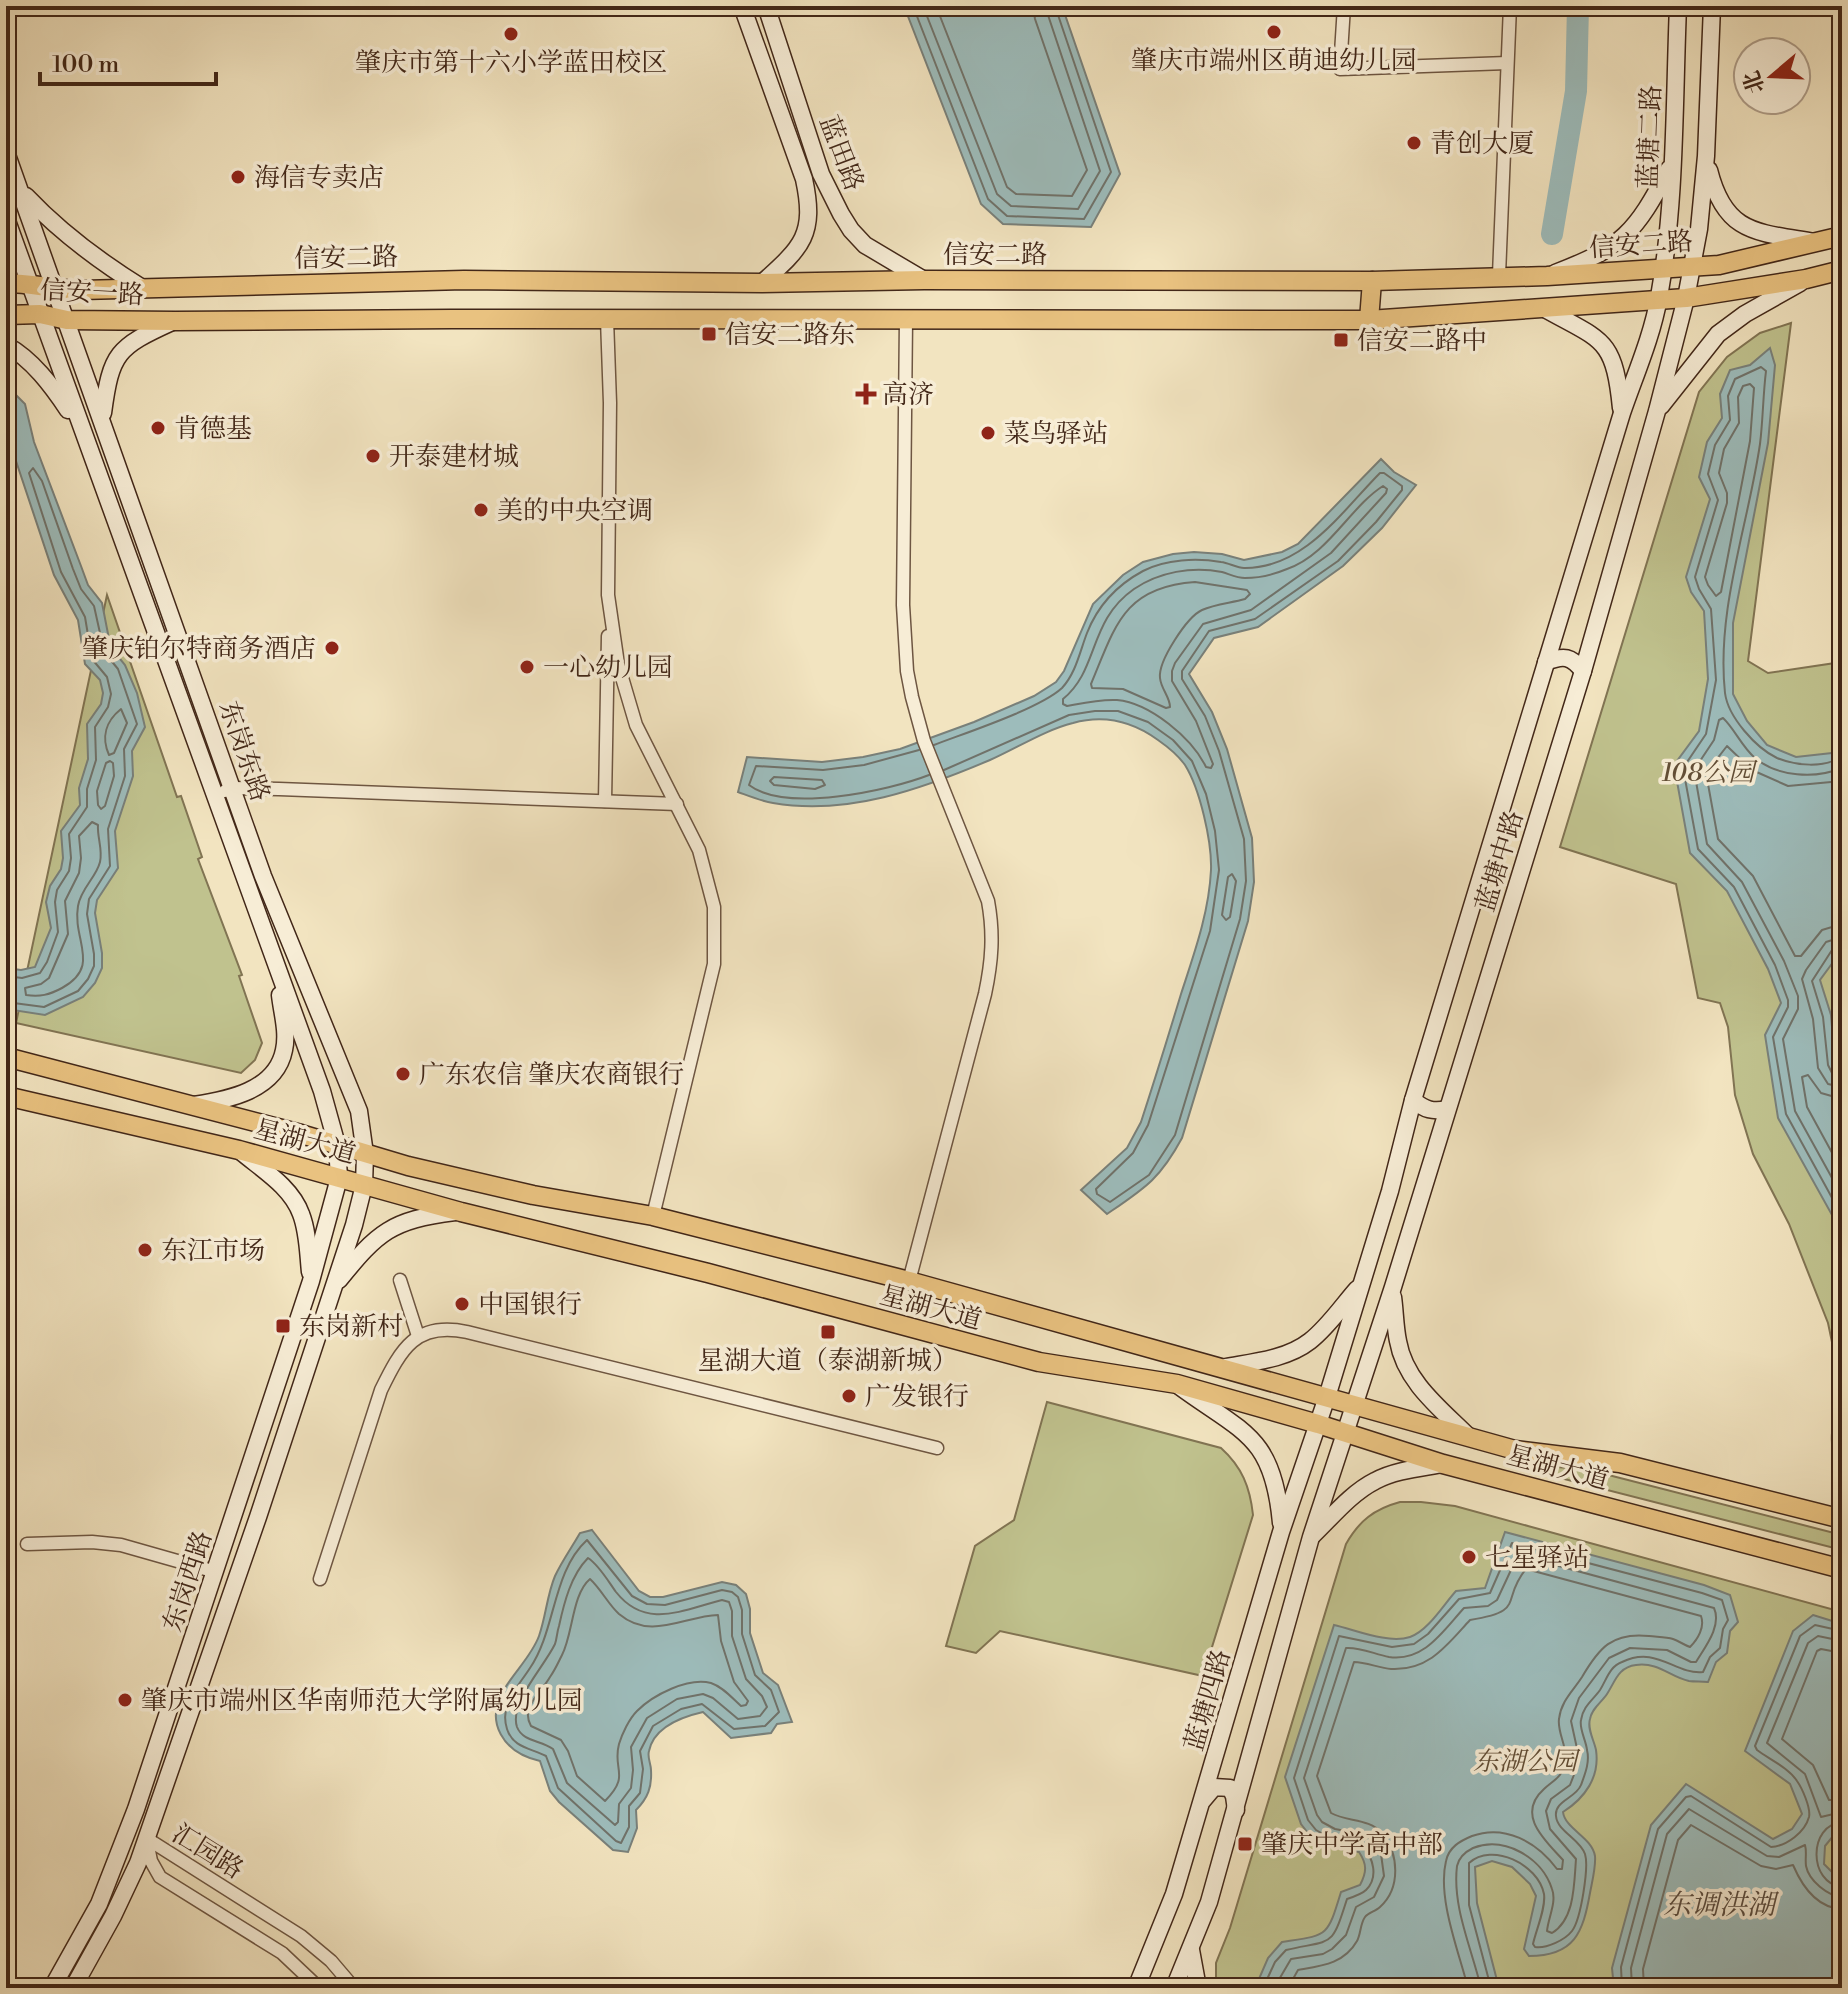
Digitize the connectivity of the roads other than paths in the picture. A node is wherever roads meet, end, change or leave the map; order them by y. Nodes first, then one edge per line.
1 (742, 6) edge
2 (766, 6) edge
3 (1344, 6) edge
4 (1510, 6) edge
5 (1678, 6) edge
6 (1712, 6) edge
7 (1507, 63) junction
8 (6, 152) edge
9 (1706, 156) junction
10 (1672, 164) junction
11 (22, 192) junction
12 (6, 218) edge
13 (35, 231) junction
14 (1842, 236) edge
15 (13, 237) junction
16 (1819, 242) junction
17 (1691, 267) junction
18 (1663, 269) junction
19 (1842, 270) edge
20 (1499, 275) junction
21 (1547, 276) junction
22 (1806, 279) junction
23 (924, 280) junction
24 (1372, 281) junction
25 (6, 283) edge
26 (29, 283) junction
27 (346, 283) junction
28 (762, 283) junction
29 (144, 289) junction
30 (56, 290) junction
31 (1686, 298) junction
32 (1658, 300) junction
33 (1545, 309) junction
34 (40, 314) junction
35 (6, 315) edge
36 (345, 319) junction
37 (607, 319) junction
38 (906, 319) junction
39 (67, 320) junction
40 (1369, 320) junction
41 (175, 321) junction
42 (6, 345) edge
43 (84, 367) junction
44 (61, 373) junction
45 (1657, 411) junction
46 (1622, 413) junction
47 (102, 418) junction
48 (80, 426) junction
49 (608, 595) junction
50 (1546, 662) junction
51 (1583, 671) junction
52 (233, 788) junction
53 (215, 794) junction
54 (605, 801) junction
55 (677, 804) junction
56 (275, 961) junction
57 (6, 1057) edge
58 (6, 1096) edge
59 (1413, 1100) junction
60 (192, 1105) junction
61 (1447, 1109) junction
62 (337, 1145) junction
63 (239, 1150) junction
64 (365, 1154) junction
65 (339, 1178) junction
66 (364, 1185) junction
67 (533, 1195) junction
68 (461, 1212) junction
69 (653, 1216) junction
70 (523, 1227) junction
71 (400, 1280) dead end
72 (311, 1281) junction
73 (909, 1281) junction
74 (1361, 1285) junction
75 (1393, 1287) junction
76 (333, 1288) junction
77 (299, 1317) junction
78 (320, 1324) junction
79 (418, 1336) junction
80 (1226, 1367) junction
81 (1177, 1384) junction
82 (1327, 1397) junction
83 (1354, 1404) junction
84 (1318, 1424) junction
85 (1344, 1433) junction
86 (1469, 1437) junction
87 (937, 1448) dead end
88 (1515, 1450) junction
89 (1443, 1464) junction
90 (1507, 1480) junction
91 (1842, 1519) edge
92 (1281, 1532) junction
93 (1311, 1537) junction
94 (27, 1544) dead end
95 (1842, 1569) edge
96 (216, 1572) junction
97 (320, 1579) dead end
98 (1202, 1802) junction
99 (1236, 1812) junction
100 (146, 1838) junction
101 (1191, 1948) junction
102 (52, 1988) edge
103 (73, 1988) edge
104 (319, 1988) edge
105 (354, 1988) edge
106 (1136, 1988) edge
107 (1174, 1988) edge
108 (1198, 1988) edge

1 - 28 main road, 蓝田路
2 - 23 main road, 蓝田路
3 - 7 street
4 - 7 street
5 - 10 main road, 蓝塘二路
6 - 9 main road
7 - 20 street
8 - 11 main road, 东岗东路
9 - 16 main road
9 - 17 main road
10 - 18 main road, 蓝塘二路
10 - 21 main road
11 - 13 main road, 东岗东路
11 - 29 main road
12 - 15 main road, 东岗东路
13 - 15 main road
13 - 30 main road, 东岗东路
14 - 16 main road, 信安二路
15 - 26 main road, 东岗东路
16 - 17 main road, 信安二路
17 - 18 main road, 信安二路
17 - 31 main road, 蓝塘中路
18 - 21 main road, 信安二路
18 - 32 main road, 蓝塘二路
19 - 22 main road
20 - 21 main road, 信安二路
20 - 24 main road, 信安二路
22 - 31 main road
22 - 45 main road
23 - 24 main road, 信安二路
23 - 28 main road, 信安二路
24 - 40 main road
25 - 26 main road, 信安一路
26 - 30 main road, 信安一路
26 - 34 main road, 东岗东路
27 - 28 main road, 信安二路
27 - 29 main road, 信安二路
27 - 36 main road
29 - 30 main road, 信安一路
30 - 39 main road, 东岗东路
31 - 32 main road
31 - 45 main road, 蓝塘中路
32 - 33 main road
32 - 46 main road, 蓝塘中路
33 - 40 main road
33 - 46 main road
34 - 35 main road, 信安一路
34 - 39 main road, 信安一路
34 - 44 main road, 东岗东路
36 - 37 main road
36 - 41 main road
37 - 38 main road
37 - 49 street
38 - 40 main road
38 - 73 street
39 - 41 main road, 信安一路
39 - 43 main road, 东岗东路
41 - 47 main road
42 - 48 main road
43 - 44 main road
43 - 47 main road, 东岗东路
44 - 48 main road, 东岗东路
45 - 51 main road, 蓝塘中路
46 - 50 main road, 蓝塘中路
47 - 52 main road, 东岗东路
48 - 53 main road, 东岗东路
49 - 54 street
49 - 55 street
50 - 51 main road
50 - 59 main road, 蓝塘中路
51 - 61 main road, 蓝塘中路
52 - 53 street
52 - 54 street
52 - 64 main road, 东岗东路
53 - 56 main road, 东岗东路
54 - 55 street
55 - 69 street
56 - 60 main road
56 - 62 main road, 东岗东路
57 - 60 main road, 星湖大道
58 - 63 main road, 星湖大道
59 - 61 main road
59 - 74 main road, 蓝塘中路
60 - 62 main road, 星湖大道
61 - 75 main road, 蓝塘中路
62 - 64 main road, 星湖大道
62 - 65 main road, 东岗东路
63 - 65 main road, 星湖大道
63 - 72 main road
64 - 66 main road, 东岗东路
64 - 67 main road, 星湖大道
65 - 66 main road, 星湖大道
65 - 72 main road, 东岗西路
66 - 68 main road, 星湖大道
66 - 76 main road, 东岗西路
67 - 69 main road, 星湖大道
67 - 70 main road
68 - 70 main road, 星湖大道
68 - 76 main road
69 - 73 main road, 星湖大道
70 - 81 main road, 星湖大道
71 - 79 street
72 - 77 main road, 东岗西路
73 - 80 main road, 星湖大道
74 - 80 main road
74 - 82 main road, 蓝塘中路
75 - 83 main road, 蓝塘中路
75 - 86 main road
76 - 78 main road, 东岗西路
77 - 78 main road
77 - 96 main road, 东岗西路
78 - 100 main road, 东岗西路
79 - 87 street
79 - 97 street
80 - 82 main road, 星湖大道
81 - 84 main road, 星湖大道
81 - 92 main road
82 - 83 main road, 星湖大道
82 - 84 main road, 蓝塘中路
83 - 85 main road, 蓝塘中路
83 - 86 main road, 星湖大道
84 - 85 main road, 星湖大道
84 - 92 main road, 蓝塘四路
85 - 89 main road, 星湖大道
85 - 93 main road
86 - 88 main road, 星湖大道
88 - 90 main road
88 - 91 main road, 星湖大道
89 - 90 main road, 星湖大道
89 - 93 main road
90 - 95 main road, 星湖大道
92 - 98 main road, 蓝塘四路
93 - 99 main road
94 - 96 street
96 - 102 main road, 东岗西路
98 - 99 main road
98 - 106 main road, 蓝塘四路
99 - 101 main road
100 - 103 main road, 东岗西路
100 - 104 street, 汇园路
100 - 105 street, 汇园路
101 - 107 main road
101 - 108 main road

